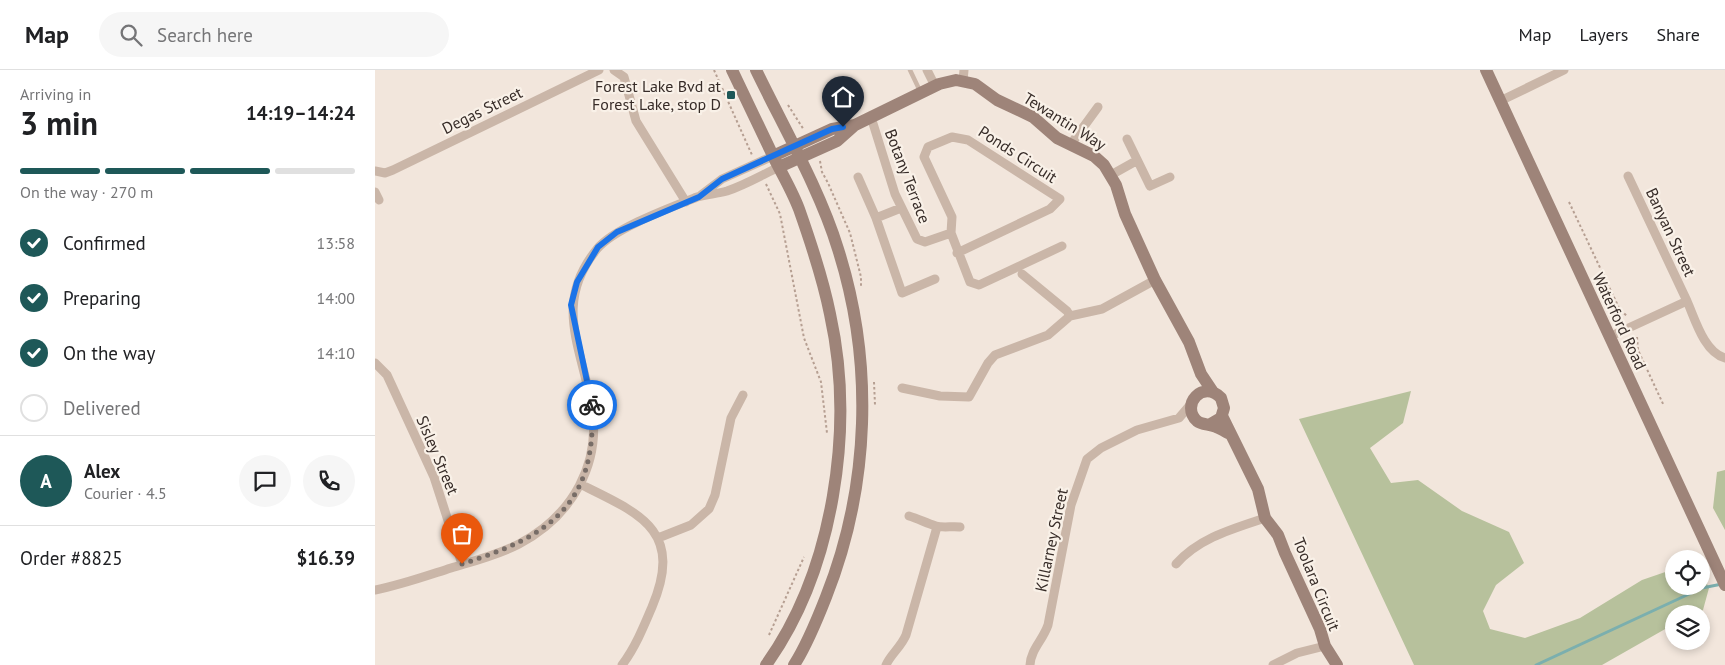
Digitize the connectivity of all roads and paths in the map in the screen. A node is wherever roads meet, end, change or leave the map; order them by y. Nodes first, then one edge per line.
1 (599, 70) edge
2 (616, 70) edge
3 (714, 70) edge
4 (732, 70) edge
5 (756, 70) edge
6 (910, 70) edge
7 (927, 70) edge
8 (1486, 70) edge
9 (1564, 70) edge
10 (963, 75) edge
11 (935, 86) junction
12 (921, 92) junction
13 (1500, 101) junction
14 (1098, 107) dead end
15 (871, 117) junction
16 (1127, 139) dead end
17 (1071, 144) junction
18 (796, 153) junction
19 (1136, 161) junction
20 (776, 162) junction
21 (756, 164) junction
22 (376, 174) edge
23 (762, 175) junction
24 (1111, 175) junction
25 (1628, 176) dead end
26 (858, 177) dead end
27 (1170, 177) dead end
28 (699, 197) junction
29 (686, 202) junction
30 (1569, 202) dead end
31 (901, 208) junction
32 (876, 218) junction
33 (951, 233) junction
34 (1062, 246) dead end
35 (957, 253) junction
36 (1022, 274) dead end
37 (935, 279) dead end
38 (1155, 280) junction
39 (1687, 301) junction
40 (1070, 316) junction
41 (1627, 316) dead end
42 (1609, 337) junction
43 (1637, 337) dead end
44 (1725, 358) edge
45 (375, 363) edge
46 (1201, 374) junction
47 (903, 388) dead end
48 (1213, 392) junction
49 (743, 395) dead end
50 (1194, 400) junction
51 (1664, 406) dead end
52 (1222, 416) junction
53 (1179, 418) junction
54 (1196, 420) junction
55 (1209, 425) junction
56 (1230, 434) junction
57 (827, 436) dead end
58 (582, 485) junction
59 (909, 516) dead end
60 (1265, 518) junction
61 (937, 526) junction
62 (960, 527) dead end
63 (658, 538) junction
64 (808, 549) dead end
65 (462, 564) junction
66 (1176, 564) dead end
67 (1725, 585) edge
68 (375, 590) edge
69 (767, 640) dead end
70 (1325, 646) junction
71 (622, 665) edge
72 (766, 665) edge
73 (793, 665) edge
74 (886, 665) edge
75 (1030, 665) edge
76 (1273, 665) edge
77 (1337, 665) edge

1 - 22 street, Degas Street
2 - 29 street
3 - 21 path
4 - 20 street
5 - 18 street
6 - 12 lane
7 - 11 street
8 - 13 street, Waterford Road
9 - 13 street
10 - 11 street, Tewantin Way
10 - 17 street, Tewantin Way
11 - 12 street, Tewantin Way
12 - 15 street, Tewantin Way
13 - 42 street, Waterford Road
14 - 17 street
15 - 18 street, Tewantin Way
15 - 31 street, Botany Terrace
16 - 19 street
17 - 24 street, Tewantin Way
18 - 20 street, Tewantin Way
18 - 73 street
19 - 24 street
19 - 27 street
20 - 21 street
20 - 23 street
20 - 72 street
21 - 28 street
23 - 28 street
23 - 57 path
24 - 38 street, Tewantin Way
25 - 39 street, Banyan Street
26 - 32 street
28 - 29 street
29 - 58 street
30 - 41 path
31 - 32 street
31 - 33 street, Botany Terrace
32 - 37 street
33 - 35 street, Ponds Circuit
33 - 35 street, Ponds Circuit
34 - 35 street
36 - 40 street
38 - 40 street
38 - 46 street, Tewantin Way
39 - 42 street
39 - 44 street, Banyan Street
40 - 47 street
42 - 67 street, Waterford Road
43 - 51 path
45 - 65 street, Sisley Street
46 - 48 street, Tewantin Way
46 - 50 street
48 - 50 street
48 - 52 street
49 - 63 street
50 - 53 street
50 - 54 street
52 - 55 street
52 - 56 street, Toolara Circuit
53 - 54 street, Killarney Street
53 - 75 street, Killarney Street
54 - 55 street
55 - 56 street
56 - 60 street, Toolara Circuit
58 - 63 street
58 - 65 street
59 - 61 street
60 - 66 street
60 - 70 street, Toolara Circuit
61 - 62 street
61 - 74 street
63 - 71 street
64 - 69 path
65 - 68 street
70 - 76 street
70 - 77 street, Toolara Circuit

